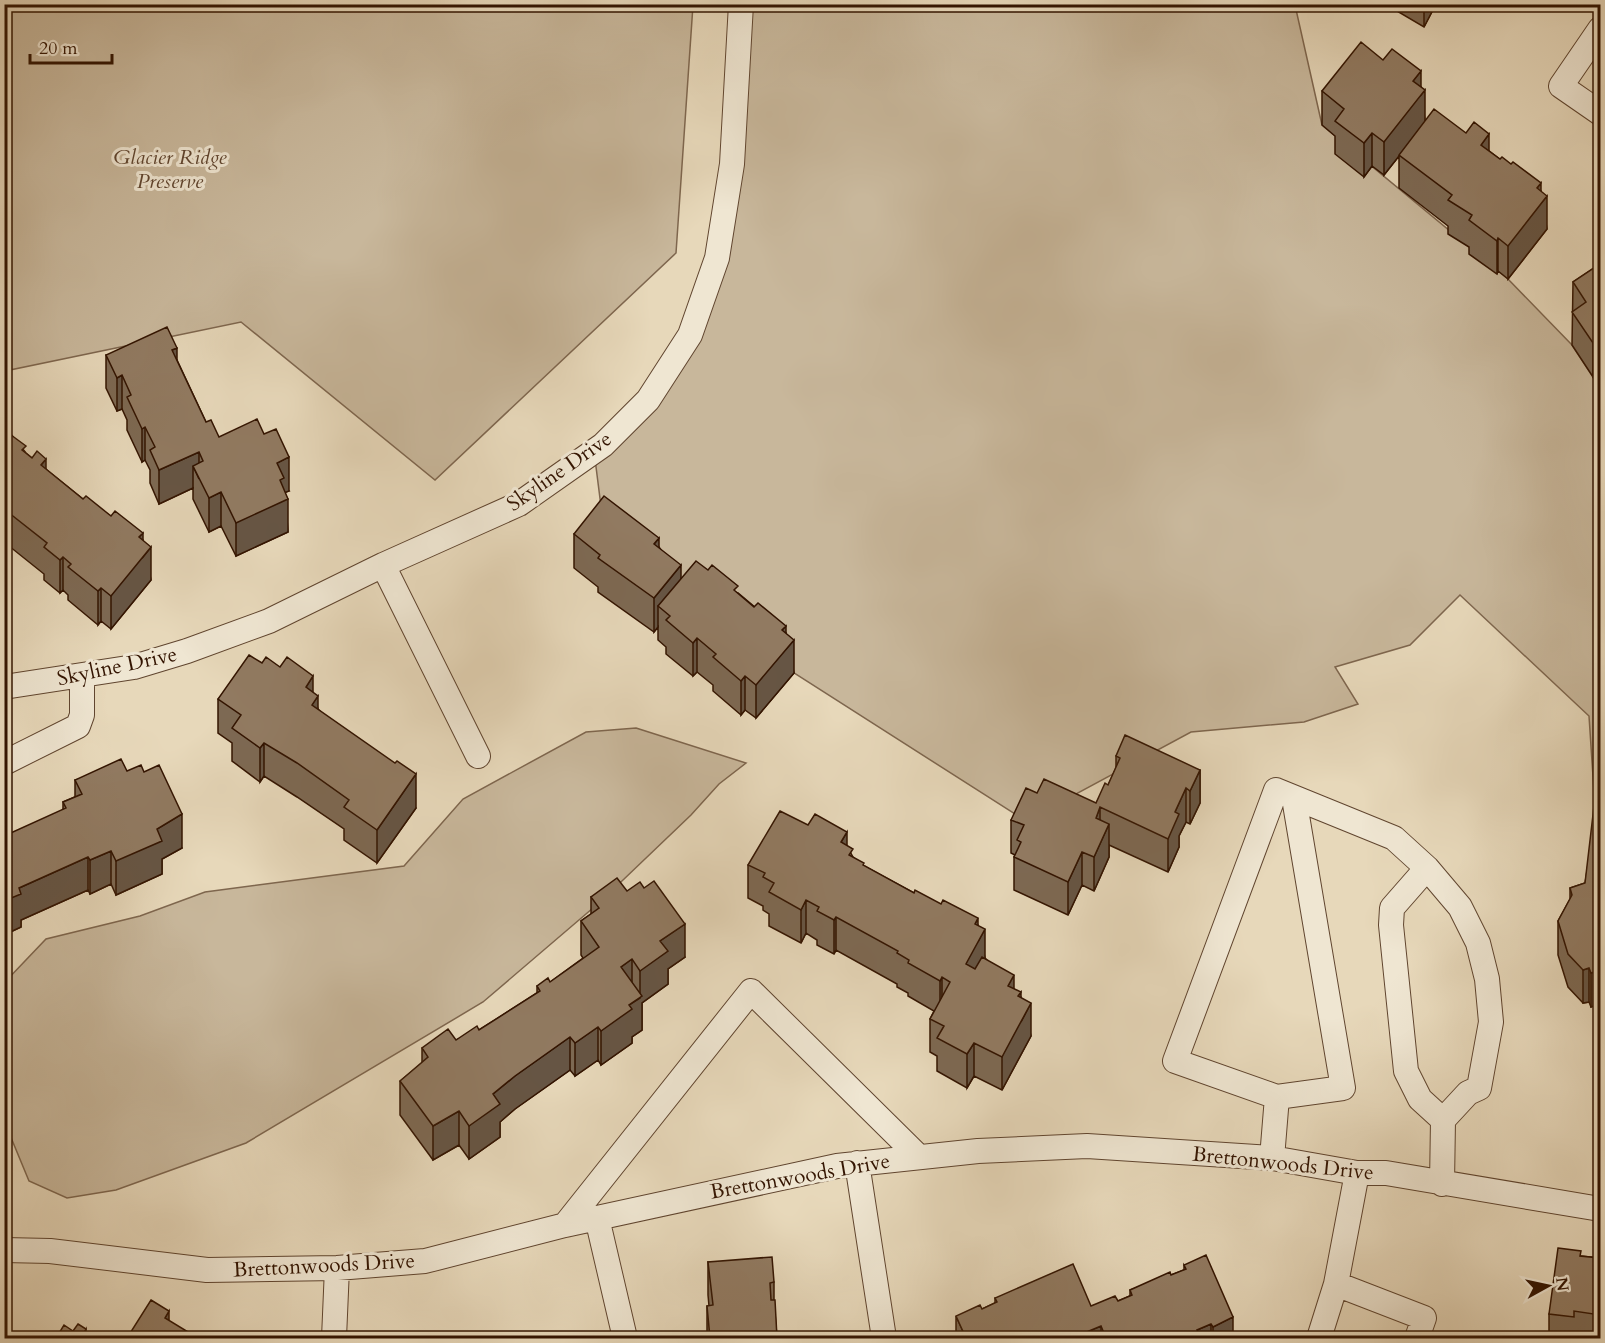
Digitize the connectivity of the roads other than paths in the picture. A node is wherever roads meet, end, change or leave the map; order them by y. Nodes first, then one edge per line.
1 (741, 4) edge
2 (1600, 28) edge
3 (1600, 113) edge
4 (382, 565) junction
5 (82, 676) junction
6 (7, 685) edge
7 (478, 756) dead end
8 (4, 763) edge
9 (1294, 798) junction
10 (1427, 868) junction
11 (1277, 1097) junction
12 (1443, 1120) junction
13 (918, 1156) junction
14 (1272, 1158) junction
15 (856, 1162) junction
16 (1358, 1173) junction
17 (1443, 1184) junction
18 (1600, 1209) edge
19 (597, 1218) junction
20 (565, 1225) junction
21 (4, 1250) edge
22 (337, 1268) junction
23 (1336, 1284) junction
24 (334, 1338) edge
25 (625, 1338) edge
26 (884, 1338) edge
27 (1319, 1338) edge
28 (1417, 1338) edge

1 - 4 street, Skyline Drive
2 - 3 street
4 - 5 street, Skyline Drive
4 - 7 street
5 - 6 street, Skyline Drive
5 - 8 street
9 - 10 street
9 - 11 street
9 - 11 street
10 - 12 street
10 - 12 street
11 - 14 street
12 - 17 street
13 - 14 street, Brettonwoods Drive
13 - 15 street, Brettonwoods Drive
13 - 20 street
14 - 16 street, Brettonwoods Drive
15 - 19 street, Brettonwoods Drive
15 - 26 street
16 - 17 street, Brettonwoods Drive
16 - 23 street
17 - 18 street, Brettonwoods Drive
19 - 20 street, Brettonwoods Drive
19 - 25 street
20 - 22 street, Brettonwoods Drive
21 - 22 street, Brettonwoods Drive
22 - 24 street
23 - 27 street
23 - 28 street

